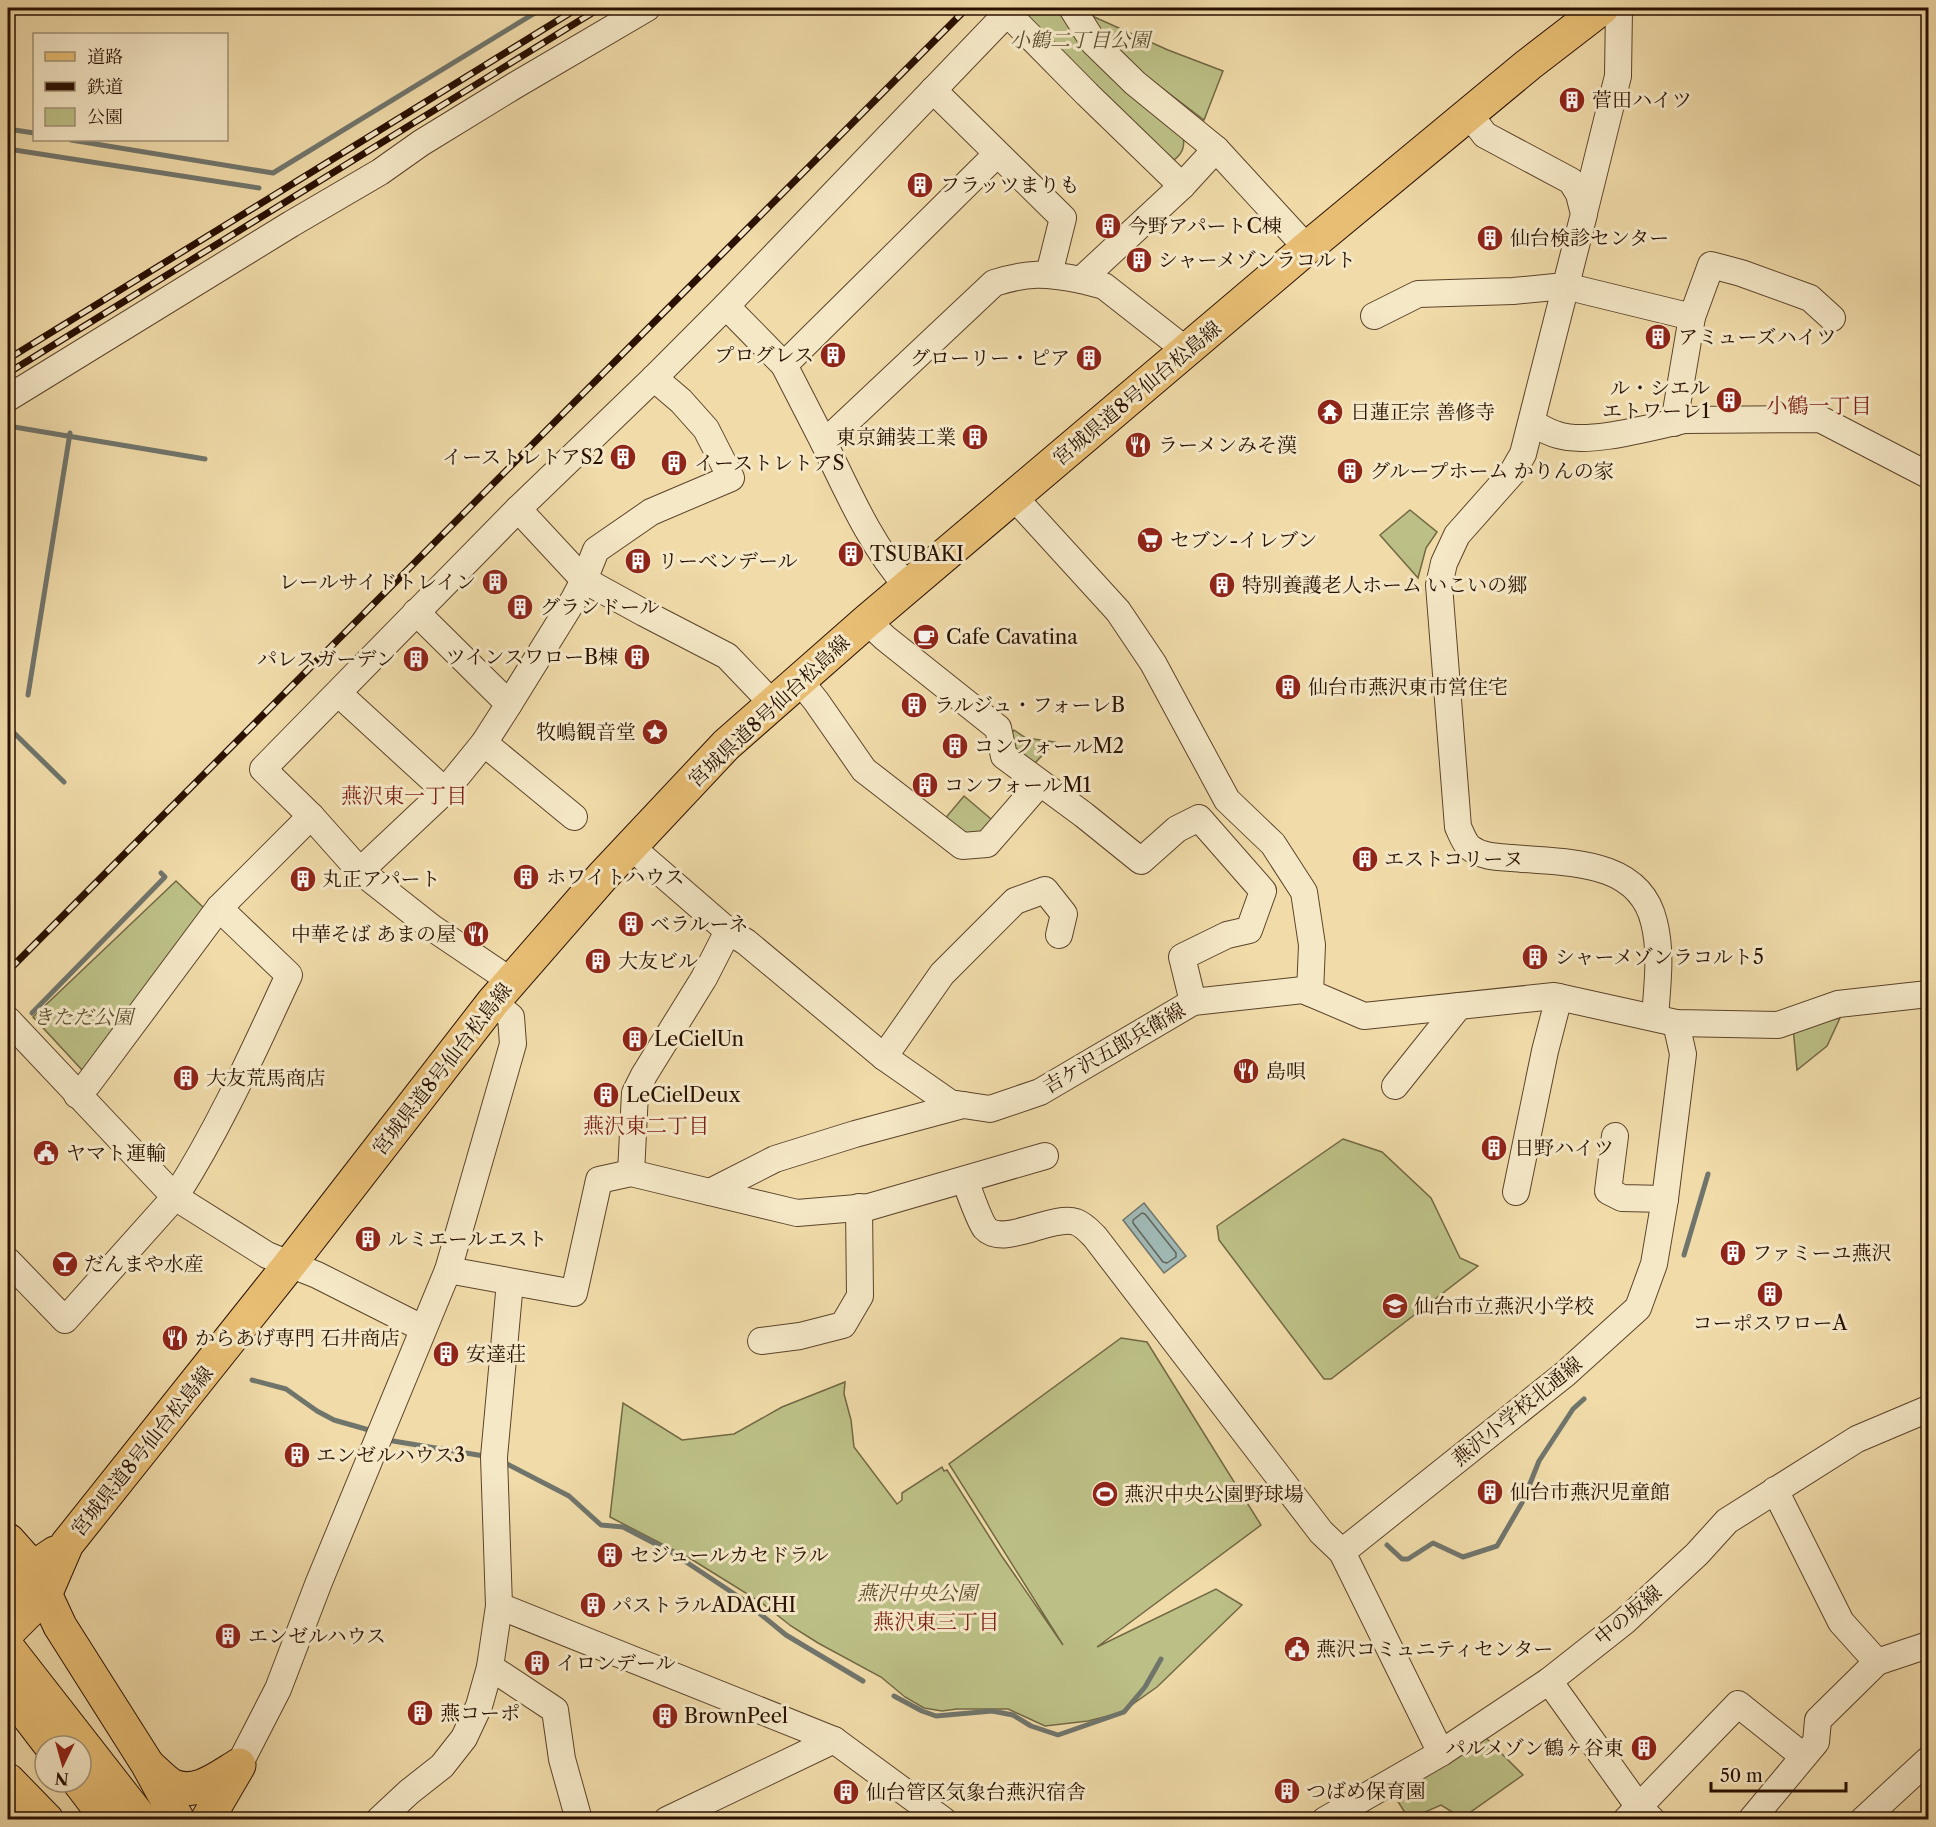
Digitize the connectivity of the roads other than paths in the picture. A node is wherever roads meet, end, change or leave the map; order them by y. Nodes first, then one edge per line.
1 (647, 8) edge
2 (1072, 8) edge
3 (1605, 8) edge
4 (1009, 10) edge
5 (933, 90) junction
6 (1468, 114) junction
7 (1216, 149) junction
8 (998, 154) junction
9 (1182, 186) junction
10 (1584, 214) junction
11 (1307, 248) junction
12 (1049, 274) junction
13 (1081, 280) junction
14 (1565, 286) junction
15 (726, 306) junction
16 (1374, 316) dead end
17 (1692, 317) junction
18 (1832, 318) dead end
19 (1187, 351) junction
20 (784, 365) junction
21 (654, 378) junction
22 (8, 398) edge
23 (1532, 423) junction
24 (1674, 423) junction
25 (824, 443) junction
26 (1929, 475) edge
27 (1014, 497) junction
28 (518, 509) junction
29 (584, 580) junction
30 (908, 587) junction
31 (416, 612) junction
32 (867, 621) junction
33 (799, 680) junction
34 (338, 693) junction
35 (772, 703) junction
36 (509, 704) junction
37 (484, 743) junction
38 (1040, 783) junction
39 (445, 791) junction
40 (311, 816) junction
41 (574, 817) dead end
42 (630, 846) junction
43 (360, 871) junction
44 (219, 908) junction
45 (728, 931) junction
46 (1059, 935) dead end
47 (502, 991) junction
48 (1310, 993) junction
49 (1929, 993) edge
50 (1559, 997) junction
51 (1193, 1002) junction
52 (1460, 1006) junction
53 (8, 1020) edge
54 (1666, 1020) junction
55 (884, 1057) junction
56 (1395, 1086) dead end
57 (77, 1095) junction
58 (963, 1105) junction
59 (1615, 1136) dead end
60 (1045, 1156) dead end
61 (631, 1173) junction
62 (964, 1180) junction
63 (710, 1192) junction
64 (1516, 1192) dead end
65 (176, 1197) junction
66 (1665, 1199) junction
67 (859, 1207) junction
68 (8, 1261) edge
69 (291, 1264) junction
70 (448, 1270) junction
71 (510, 1281) junction
72 (423, 1328) junction
73 (761, 1341) dead end
74 (1929, 1409) edge
75 (1775, 1490) junction
76 (8, 1540) edge
77 (1342, 1552) junction
78 (39, 1582) junction
79 (8, 1592) edge
80 (499, 1606) junction
81 (8, 1643) edge
82 (1929, 1645) edge
83 (1877, 1662) junction
84 (490, 1667) junction
85 (1549, 1681) junction
86 (8, 1690) edge
87 (42, 1734) edge
88 (834, 1740) junction
89 (1441, 1753) junction
90 (1803, 1756) junction
91 (1929, 1760) edge
92 (148, 1765) junction
93 (238, 1765) junction
94 (8, 1780) edge
95 (88, 1794) edge
96 (1639, 1815) edge
97 (47, 1820) edge
98 (108, 1820) edge
99 (142, 1820) edge
100 (178, 1820) edge
101 (207, 1820) edge
102 (379, 1820) edge
103 (579, 1820) edge
104 (667, 1820) edge
105 (943, 1820) edge
106 (1324, 1820) edge
107 (1751, 1820) edge
108 (1863, 1820) edge

1 - 22 street
2 - 7 street
3 - 6 main road, 宮城県道8号仙台松島線
3 - 10 street, 燕沢小学校北通線
4 - 5 street
4 - 9 street
5 - 8 street
5 - 15 street
6 - 10 street
6 - 11 main road, 宮城県道8号仙台松島線
7 - 9 street
7 - 11 street
8 - 12 street
8 - 20 street
9 - 13 street
10 - 14 street, 燕沢小学校北通線
11 - 19 main road, 宮城県道8号仙台松島線
12 - 13 street
12 - 25 street
13 - 19 street
14 - 16 street
14 - 17 street
14 - 23 street, 燕沢小学校北通線
15 - 20 street
15 - 21 street
17 - 18 street
17 - 24 street
19 - 27 main road, 宮城県道8号仙台松島線
20 - 25 street
21 - 28 street
21 - 29 street
23 - 24 street
23 - 54 street, 燕沢小学校北通線
24 - 26 street
25 - 30 street
27 - 30 main road, 宮城県道8号仙台松島線
27 - 48 street
28 - 29 street
28 - 31 street
29 - 35 street
29 - 36 street
30 - 32 main road, 宮城県道8号仙台松島線
31 - 34 street
31 - 36 street
32 - 33 main road, 宮城県道8号仙台松島線
32 - 38 street
33 - 35 main road, 宮城県道8号仙台松島線
33 - 38 street
34 - 39 street
34 - 40 street
35 - 42 main road, 宮城県道8号仙台松島線
36 - 37 street
37 - 39 street
37 - 41 street
38 - 51 street
39 - 43 street
40 - 43 street
40 - 44 street
42 - 45 street, 吉ケ沢五郎兵衛線
42 - 47 main road, 宮城県道8号仙台松島線
43 - 47 street
44 - 57 street
44 - 65 street
45 - 55 street, 吉ケ沢五郎兵衛線
45 - 61 street
46 - 55 street
47 - 69 main road, 宮城県道8号仙台松島線
47 - 70 street
48 - 51 street, 吉ケ沢五郎兵衛線
48 - 52 street, 吉ケ沢五郎兵衛線
49 - 54 street, 吉ケ沢五郎兵衛線
50 - 52 street, 吉ケ沢五郎兵衛線
50 - 54 street, 吉ケ沢五郎兵衛線
50 - 64 street
51 - 58 street, 吉ケ沢五郎兵衛線
52 - 56 street
53 - 57 street
54 - 66 street, 燕沢小学校北通線
55 - 58 street, 吉ケ沢五郎兵衛線
57 - 65 street
58 - 63 street
59 - 66 street
60 - 62 street
61 - 63 street
61 - 71 street
62 - 67 street
62 - 77 street
63 - 67 street
65 - 68 street
65 - 69 street
66 - 77 street, 燕沢小学校北通線
67 - 73 street
69 - 72 street
69 - 78 main road, 宮城県道8号仙台松島線
70 - 71 street
70 - 72 street
71 - 80 street
72 - 93 street
74 - 75 street, 中の坂線
75 - 83 street
75 - 85 street, 中の坂線
76 - 78 main road
77 - 89 street
78 - 79 main road, 宮城県道8号仙台松島線
78 - 81 main road, 宮城県道8号仙台松島線
78 - 92 main road
80 - 84 street
80 - 88 street
81 - 99 main road
82 - 83 street
83 - 90 street
84 - 102 street
84 - 103 street
85 - 89 street, 中の坂線
85 - 96 street
86 - 87 main road
88 - 104 street
88 - 105 street
89 - 106 street, 中の坂線
90 - 96 street
90 - 107 street
91 - 108 street
92 - 93 main road
92 - 100 main road
93 - 101 main road
94 - 97 main road
95 - 98 main road

